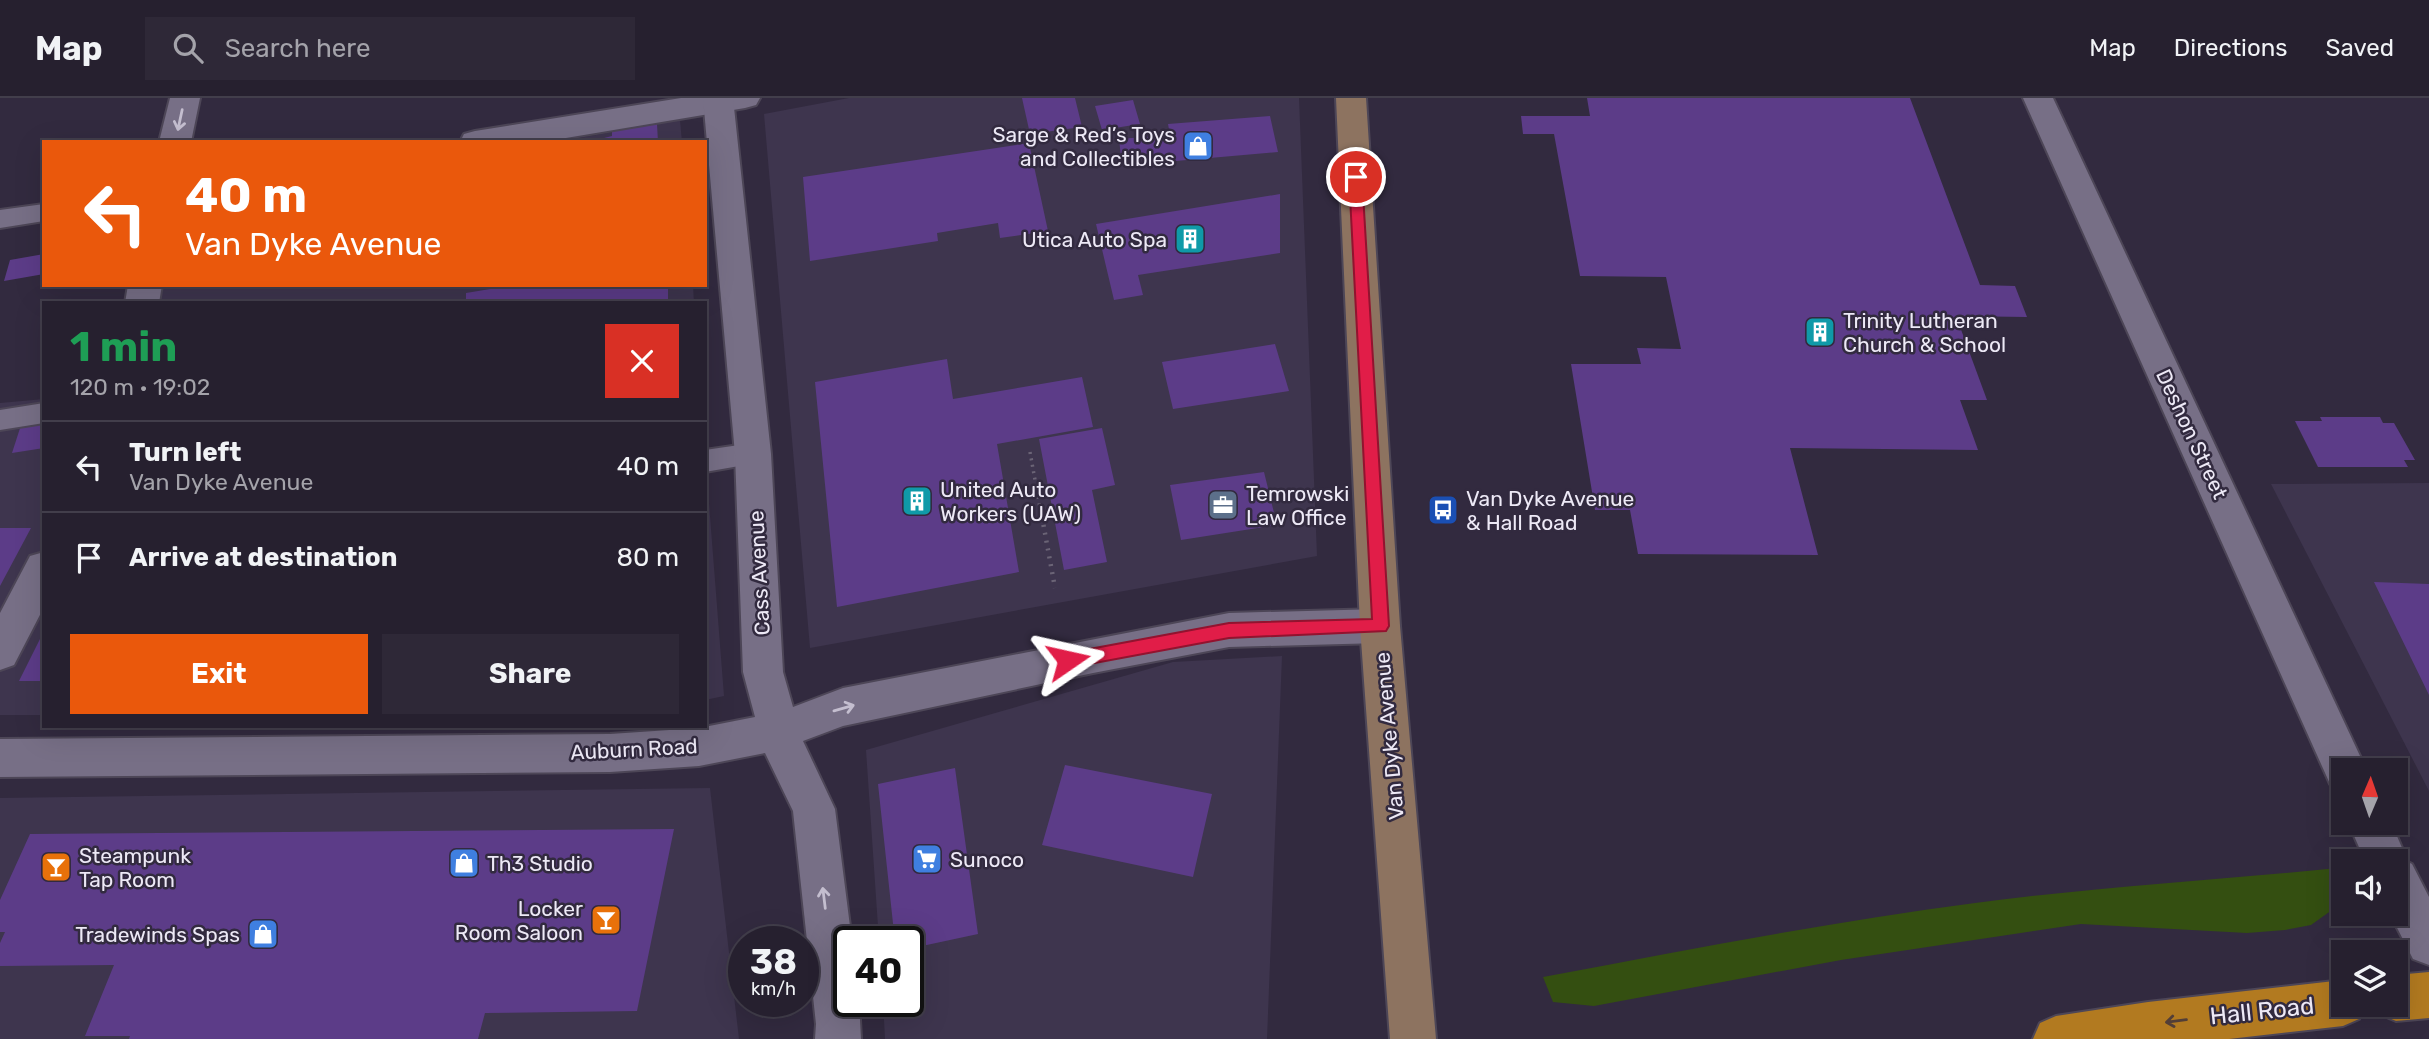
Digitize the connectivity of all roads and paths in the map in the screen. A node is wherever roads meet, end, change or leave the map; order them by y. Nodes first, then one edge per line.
1 (185, 98) edge
2 (1352, 98) edge
3 (2038, 98) edge
4 (727, 99) edge
5 (175, 140) edge
6 (487, 140) edge
7 (42, 212) edge
8 (0, 219) edge
9 (42, 413) edge
10 (0, 421) edge
11 (1030, 452) dead end
12 (753, 454) junction
13 (707, 461) edge
14 (42, 572) edge
15 (1055, 588) dead end
16 (1380, 626) junction
17 (0, 652) edge
18 (779, 731) junction
19 (0, 758) edge
20 (2340, 758) edge
21 (2408, 902) edge
22 (2429, 943) edge
23 (2429, 995) edge
24 (2408, 997) edge
25 (2331, 1004) edge
26 (838, 1039) edge
27 (1413, 1039) edge
28 (2056, 1039) edge

1 -> 5 street
2 - 16 main road, Van Dyke Avenue
3 - 20 street, Deshon Street
4 - 6 street
4 - 12 street, Cass Avenue
7 - 8 lane
9 - 10 lane
11 - 15 path
12 - 13 lane
12 - 18 street, Cass Avenue
14 - 17 street
18 -> 16 street, Auburn Road
16 - 27 main road, Van Dyke Avenue
18 - 19 street, Auburn Road
26 -> 18 street, Cass Avenue
21 - 22 street
23 - 24 highway
25 -> 28 highway, Hall Road

